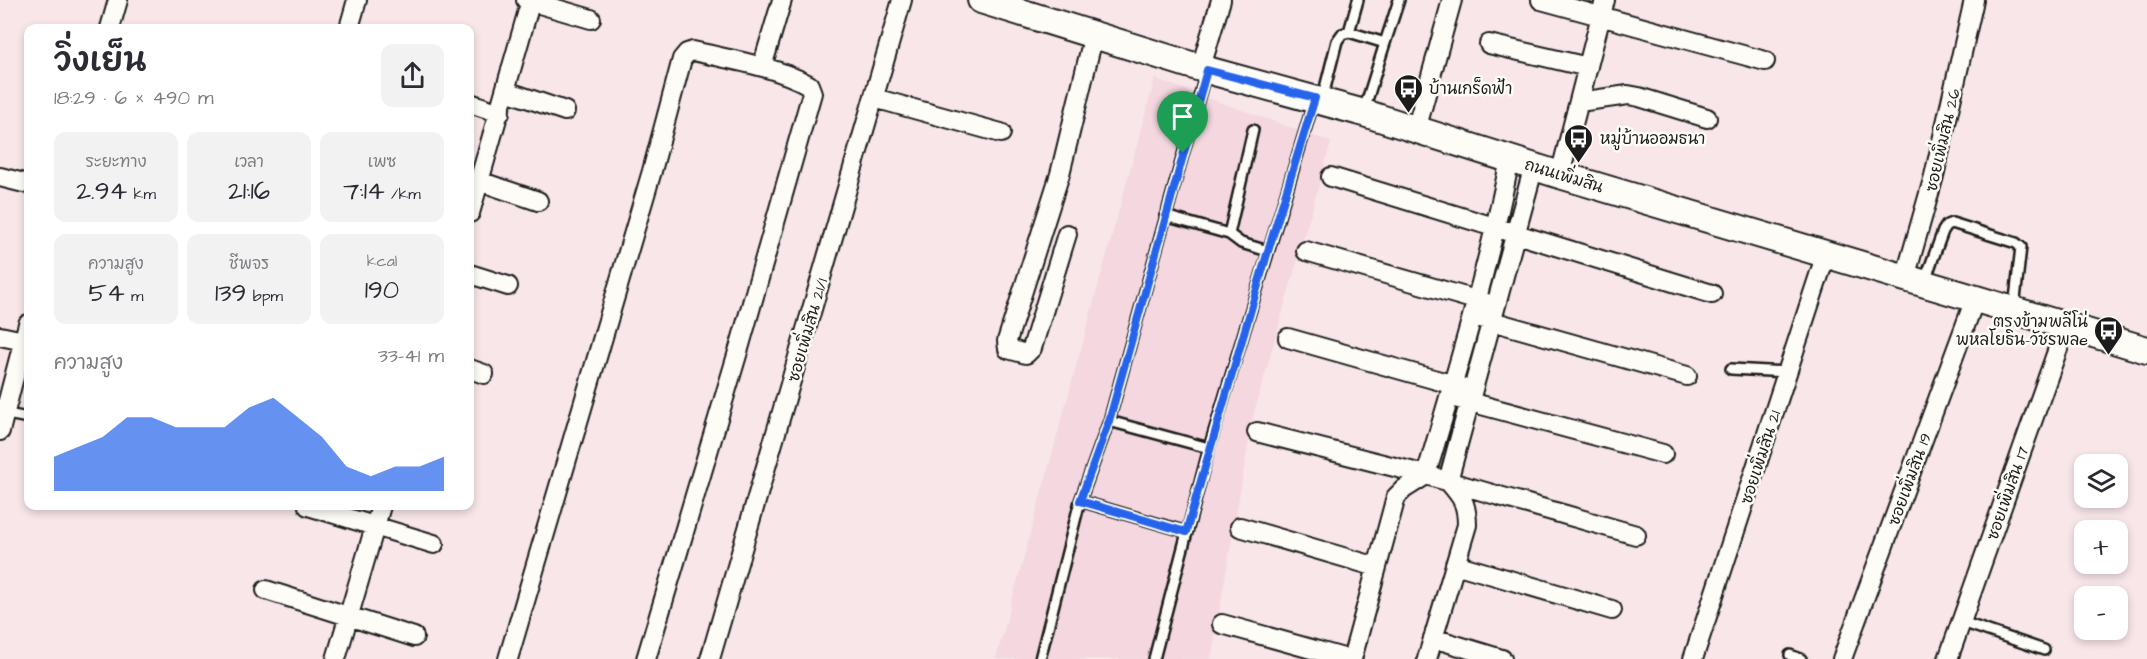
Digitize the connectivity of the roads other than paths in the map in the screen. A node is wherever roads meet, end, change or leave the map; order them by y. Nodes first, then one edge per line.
1 (118, 0) edge
2 (357, 0) edge
3 (529, 0) edge
4 (782, 0) edge
5 (902, 0) edge
6 (1221, 0) edge
7 (1358, 0) edge
8 (1399, 0) edge
9 (1452, 0) edge
10 (1541, 0) edge
11 (1974, 0) edge
12 (991, 1) edge
13 (1603, 8) edge
14 (591, 19) dead end
15 (111, 24) edge
16 (350, 24) edge
17 (1349, 32) junction
18 (1094, 34) junction
19 (1385, 43) junction
20 (1489, 44) dead end
21 (1765, 62) dead end
22 (762, 67) junction
23 (1588, 67) junction
24 (1204, 68) junction
25 (506, 91) junction
26 (874, 98) junction
27 (1319, 99) junction
28 (1579, 102) junction
29 (474, 104) edge
30 (565, 111) dead end
31 (500, 113) junction
32 (1364, 113) junction
33 (1707, 118) dead end
34 (1253, 130) dead end
35 (1416, 130) junction
36 (1001, 133) dead end
37 (1522, 163) junction
38 (1560, 175) junction
39 (0, 177) edge
40 (1331, 177) dead end
41 (479, 182) junction
42 (24, 183) edge
43 (474, 198) edge
44 (538, 201) dead end
45 (1165, 216) junction
46 (1495, 227) junction
47 (1066, 234) dead end
48 (1228, 234) junction
49 (1516, 234) junction
50 (1268, 251) junction
51 (1306, 251) dead end
52 (1826, 254) junction
53 (474, 275) edge
54 (1914, 280) junction
55 (508, 286) dead end
56 (1712, 294) dead end
57 (1975, 299) junction
58 (1474, 308) junction
59 (2014, 310) junction
60 (1494, 314) junction
61 (2066, 326) junction
62 (24, 332) edge
63 (0, 336) edge
64 (1288, 338) dead end
65 (24, 343) edge
66 (2147, 350) edge
67 (1731, 369) dead end
68 (1788, 372) junction
69 (1687, 376) dead end
70 (1451, 391) junction
71 (1471, 396) junction
72 (24, 418) edge
73 (2, 419) edge
74 (1109, 421) junction
75 (1257, 432) dead end
76 (1209, 448) junction
77 (1663, 454) dead end
78 (1426, 475) junction
79 (1448, 481) junction
80 (1080, 501) junction
81 (321, 510) edge
82 (380, 510) edge
83 (375, 526) junction
84 (1240, 527) dead end
85 (1186, 532) junction
86 (1636, 535) dead end
87 (434, 544) dead end
88 (1455, 564) junction
89 (1377, 567) junction
90 (267, 590) dead end
91 (1612, 610) dead end
92 (349, 616) junction
93 (1962, 622) junction
94 (1222, 624) dead end
95 (414, 637) dead end
96 (1433, 638) junction
97 (2044, 650) dead end
98 (1790, 655) dead end
99 (336, 659) edge
100 (508, 659) edge
101 (646, 659) edge
102 (710, 659) edge
103 (1040, 659) edge
104 (1154, 659) edge
105 (1350, 659) edge
106 (1427, 659) edge
107 (1502, 659) edge
108 (1693, 659) edge
109 (1801, 659) edge
110 (1842, 659) edge
111 (1948, 659) edge

1 - 15 street
2 - 16 street
3 - 14 street
3 - 25 street
4 - 22 street
5 - 26 street, ซอยเพิ่มสิน 21/1
6 - 24 street
7 - 17 lane
8 - 19 lane
9 - 35 street
10 - 13 street
11 - 54 street, ซอยเพิ่มสิน 26
12 - 18 street, ถนนเพิ่มสิน
13 - 21 street
13 - 23 street
17 - 19 lane
17 - 27 lane
18 - 24 street, ถนนเพิ่มสิน
18 - 47 street
19 - 32 lane
20 - 23 street
22 - 100 street
22 - 101 street
23 - 28 street
24 - 27 street, ถนนเพิ่มสิน
24 - 45 lane
25 - 30 street
25 - 31 street
26 - 36 street
26 - 102 street, ซอยเพิ่มสิน 21/1
27 - 32 street, ถนนเพิ่มสิน
27 - 50 lane
28 - 33 street
28 - 38 street
29 - 31 street
31 - 41 street
32 - 35 street, ถนนเพิ่มสิน
34 - 48 lane
35 - 37 street, ถนนเพิ่มสิน
37 - 38 street, ถนนเพิ่มสิน
37 - 46 street
37 - 49 street
38 - 52 street, ถนนเพิ่มสิน
39 - 42 street
40 - 46 street
41 - 43 street
41 - 44 street
45 - 48 lane
45 - 74 lane
46 - 49 street
46 - 58 street
48 - 50 lane
49 - 56 street
49 - 60 street
50 - 76 lane
51 - 58 street
52 - 54 street, ถนนเพิ่มสิน
52 - 68 street, ซอยเพิ่มสิน 21
53 - 55 street
54 - 57 street, ถนนเพิ่มสิน
54 - 59 lane
57 - 59 street, ถนนเพิ่มสิน
57 - 110 street, ซอยเพิ่มสิน 19
58 - 60 street
58 - 70 street
59 - 61 street, ถนนเพิ่มสิน
60 - 69 street
60 - 71 street
61 - 66 street, ถนนเพิ่มสิน
61 - 93 street, ซอยเพิ่มสิน 17
62 - 63 street
64 - 70 street
65 - 73 street
67 - 68 lane
68 - 108 street, ซอยเพิ่มสิน 21
70 - 71 street
70 - 78 street
71 - 77 street
71 - 79 street
72 - 73 lane
74 - 76 lane
74 - 80 lane
75 - 78 street
76 - 85 lane
78 - 79 street
78 - 89 street
79 - 86 street
79 - 88 street
80 - 85 lane
80 - 103 lane
81 - 83 street
82 - 83 street
83 - 87 street
83 - 92 street
84 - 89 street
85 - 104 lane
88 - 91 street
88 - 96 street
89 - 105 street
90 - 92 street
92 - 95 street
92 - 99 street
93 - 97 lane
93 - 111 street, ซอยเพิ่มสิน 17
94 - 105 street
96 - 106 street
96 - 107 street
98 - 109 lane

